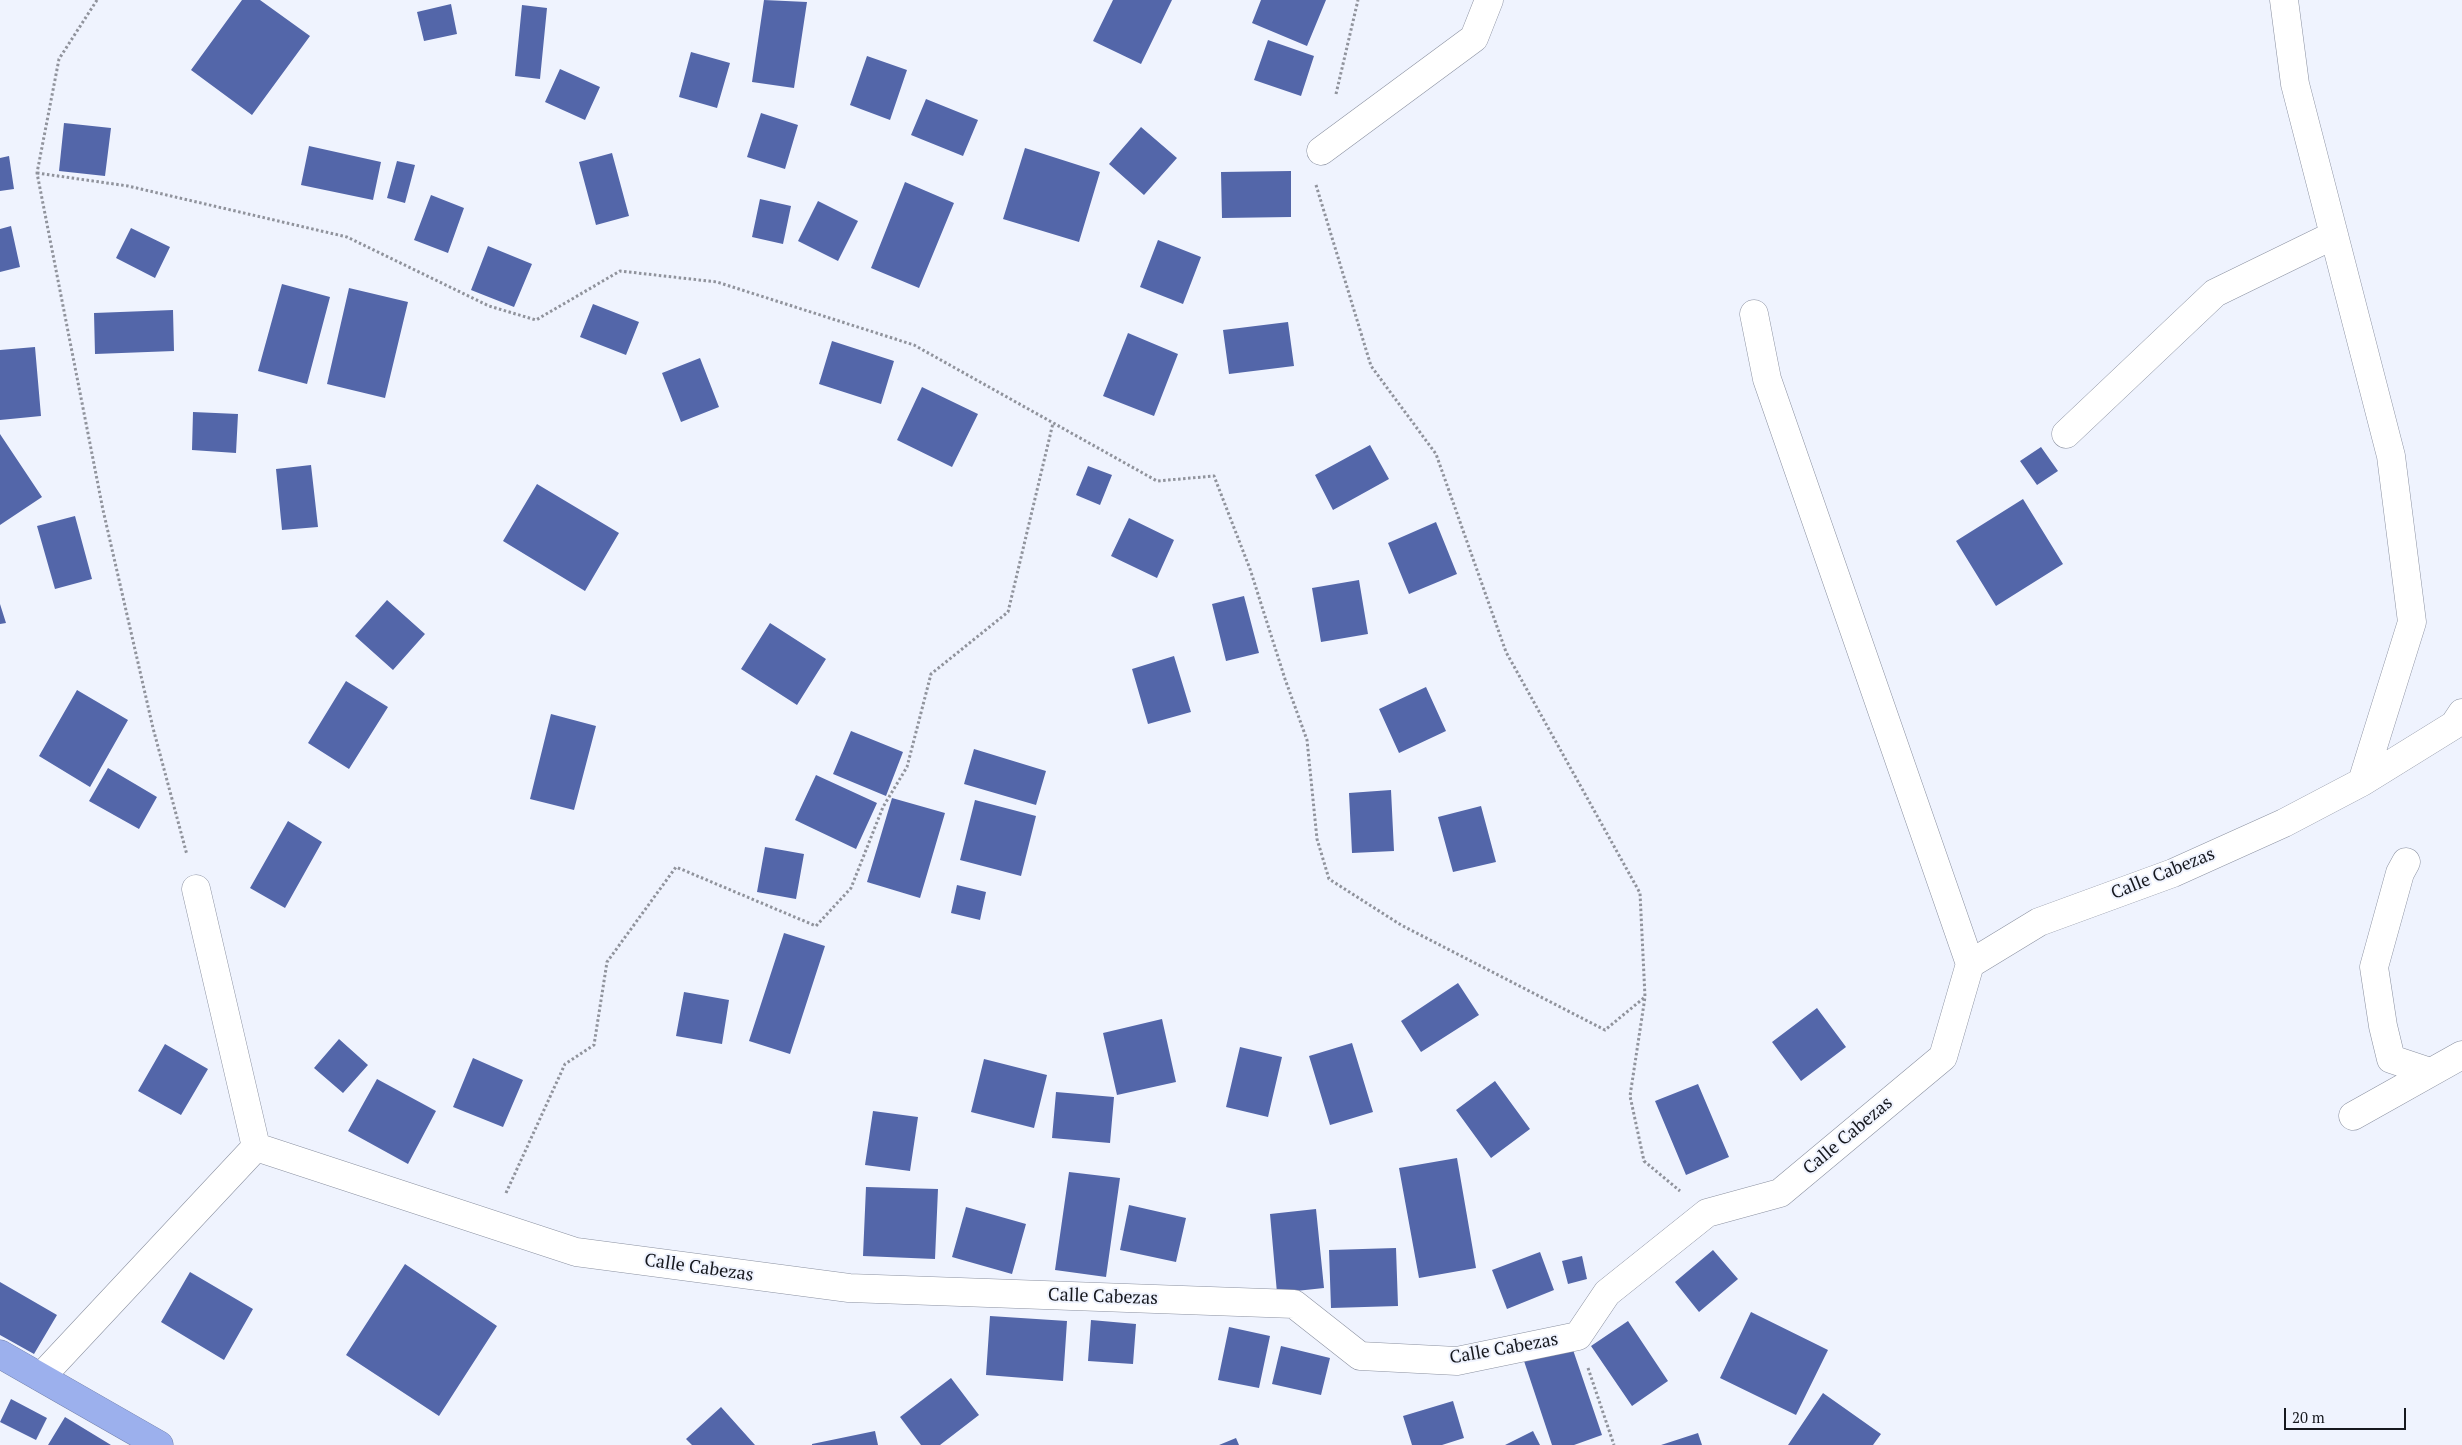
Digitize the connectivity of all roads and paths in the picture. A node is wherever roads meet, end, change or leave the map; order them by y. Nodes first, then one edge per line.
1 (97, 0) edge
2 (1358, 0) edge
3 (1489, 0) edge
4 (2284, 0) edge
5 (1321, 151) junction
6 (37, 173) junction
7 (2334, 235) junction
8 (1754, 314) dead end
9 (1053, 423) junction
10 (2066, 434) dead end
11 (2459, 725) edge
12 (2362, 782) junction
13 (2406, 862) dead end
14 (196, 889) joint
15 (1970, 964) junction
16 (1645, 996) junction
17 (2462, 1054) edge
18 (2430, 1072) junction
19 (2353, 1116) dead end
20 (256, 1147) junction
21 (1707, 1213) junction
22 (491, 1226) junction
23 (1578, 1336) junction
24 (0, 1354) edge
25 (41, 1377) junction
26 (159, 1445) edge
27 (1614, 1445) edge

1 - 6 path
2 - 5 path
3 - 5 street
4 - 7 street
5 - 16 path
6 - 9 path
6 - 14 path
7 - 10 street
7 - 12 street
8 - 15 street
9 - 16 path
9 - 22 path
11 - 12 street, Calle Cabezas
12 - 15 street, Calle Cabezas
13 - 18 street
14 - 20 street
15 - 21 street, Calle Cabezas
16 - 21 path
17 - 18 street
18 - 19 street
20 - 22 street, Calle Cabezas
20 - 25 street
21 - 23 street, Calle Cabezas
22 - 23 street, Calle Cabezas
23 - 27 path
24 - 25 highway
25 - 26 highway

